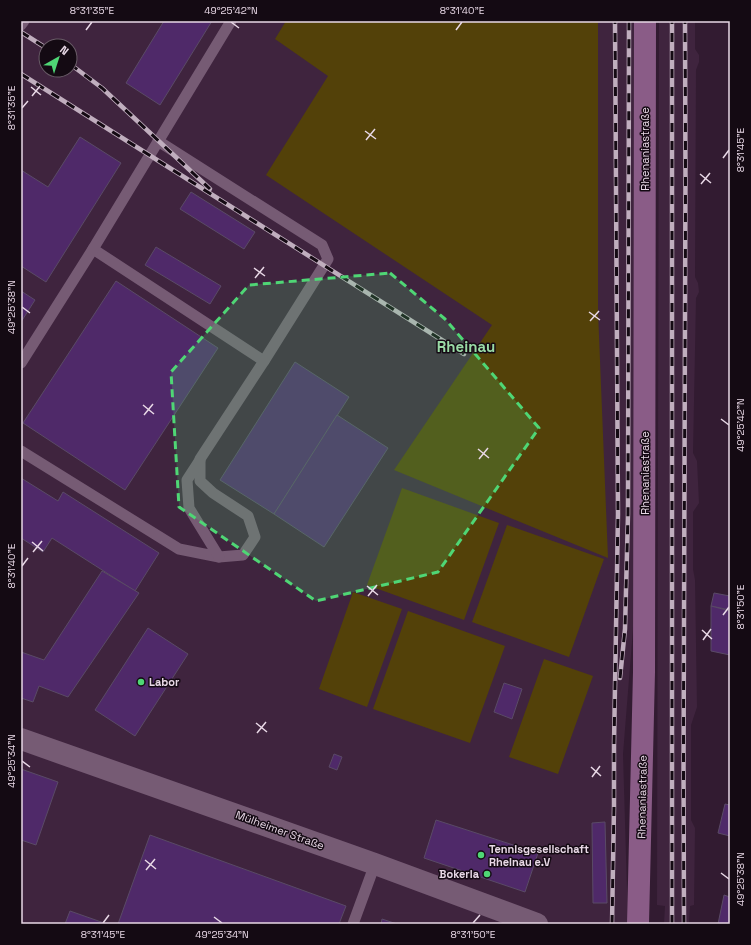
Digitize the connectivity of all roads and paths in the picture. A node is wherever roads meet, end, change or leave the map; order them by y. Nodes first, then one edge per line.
1 (24, 21) edge
2 (231, 21) edge
3 (646, 21) edge
4 (21, 25) edge
5 (158, 141) junction
6 (93, 249) junction
7 (264, 361) junction
8 (21, 363) edge
9 (21, 451) edge
10 (200, 459) junction
11 (219, 557) junction
12 (21, 739) edge
13 (375, 864) junction
14 (515, 920) edge
15 (352, 924) edge
16 (537, 924) edge
17 (638, 924) edge

1 - 4 lane
2 - 5 lane
3 - 17 street, Rhenaniastraße
5 - 6 lane
5 - 7 lane
6 - 7 lane
6 - 8 lane
7 - 10 lane
9 - 11 lane
10 - 11 lane
10 - 11 lane
12 - 13 street, Mülheimer Straße
13 - 14 street, Mülheimer Straße
13 - 15 lane
14 - 16 street, Mülheimer Straße

